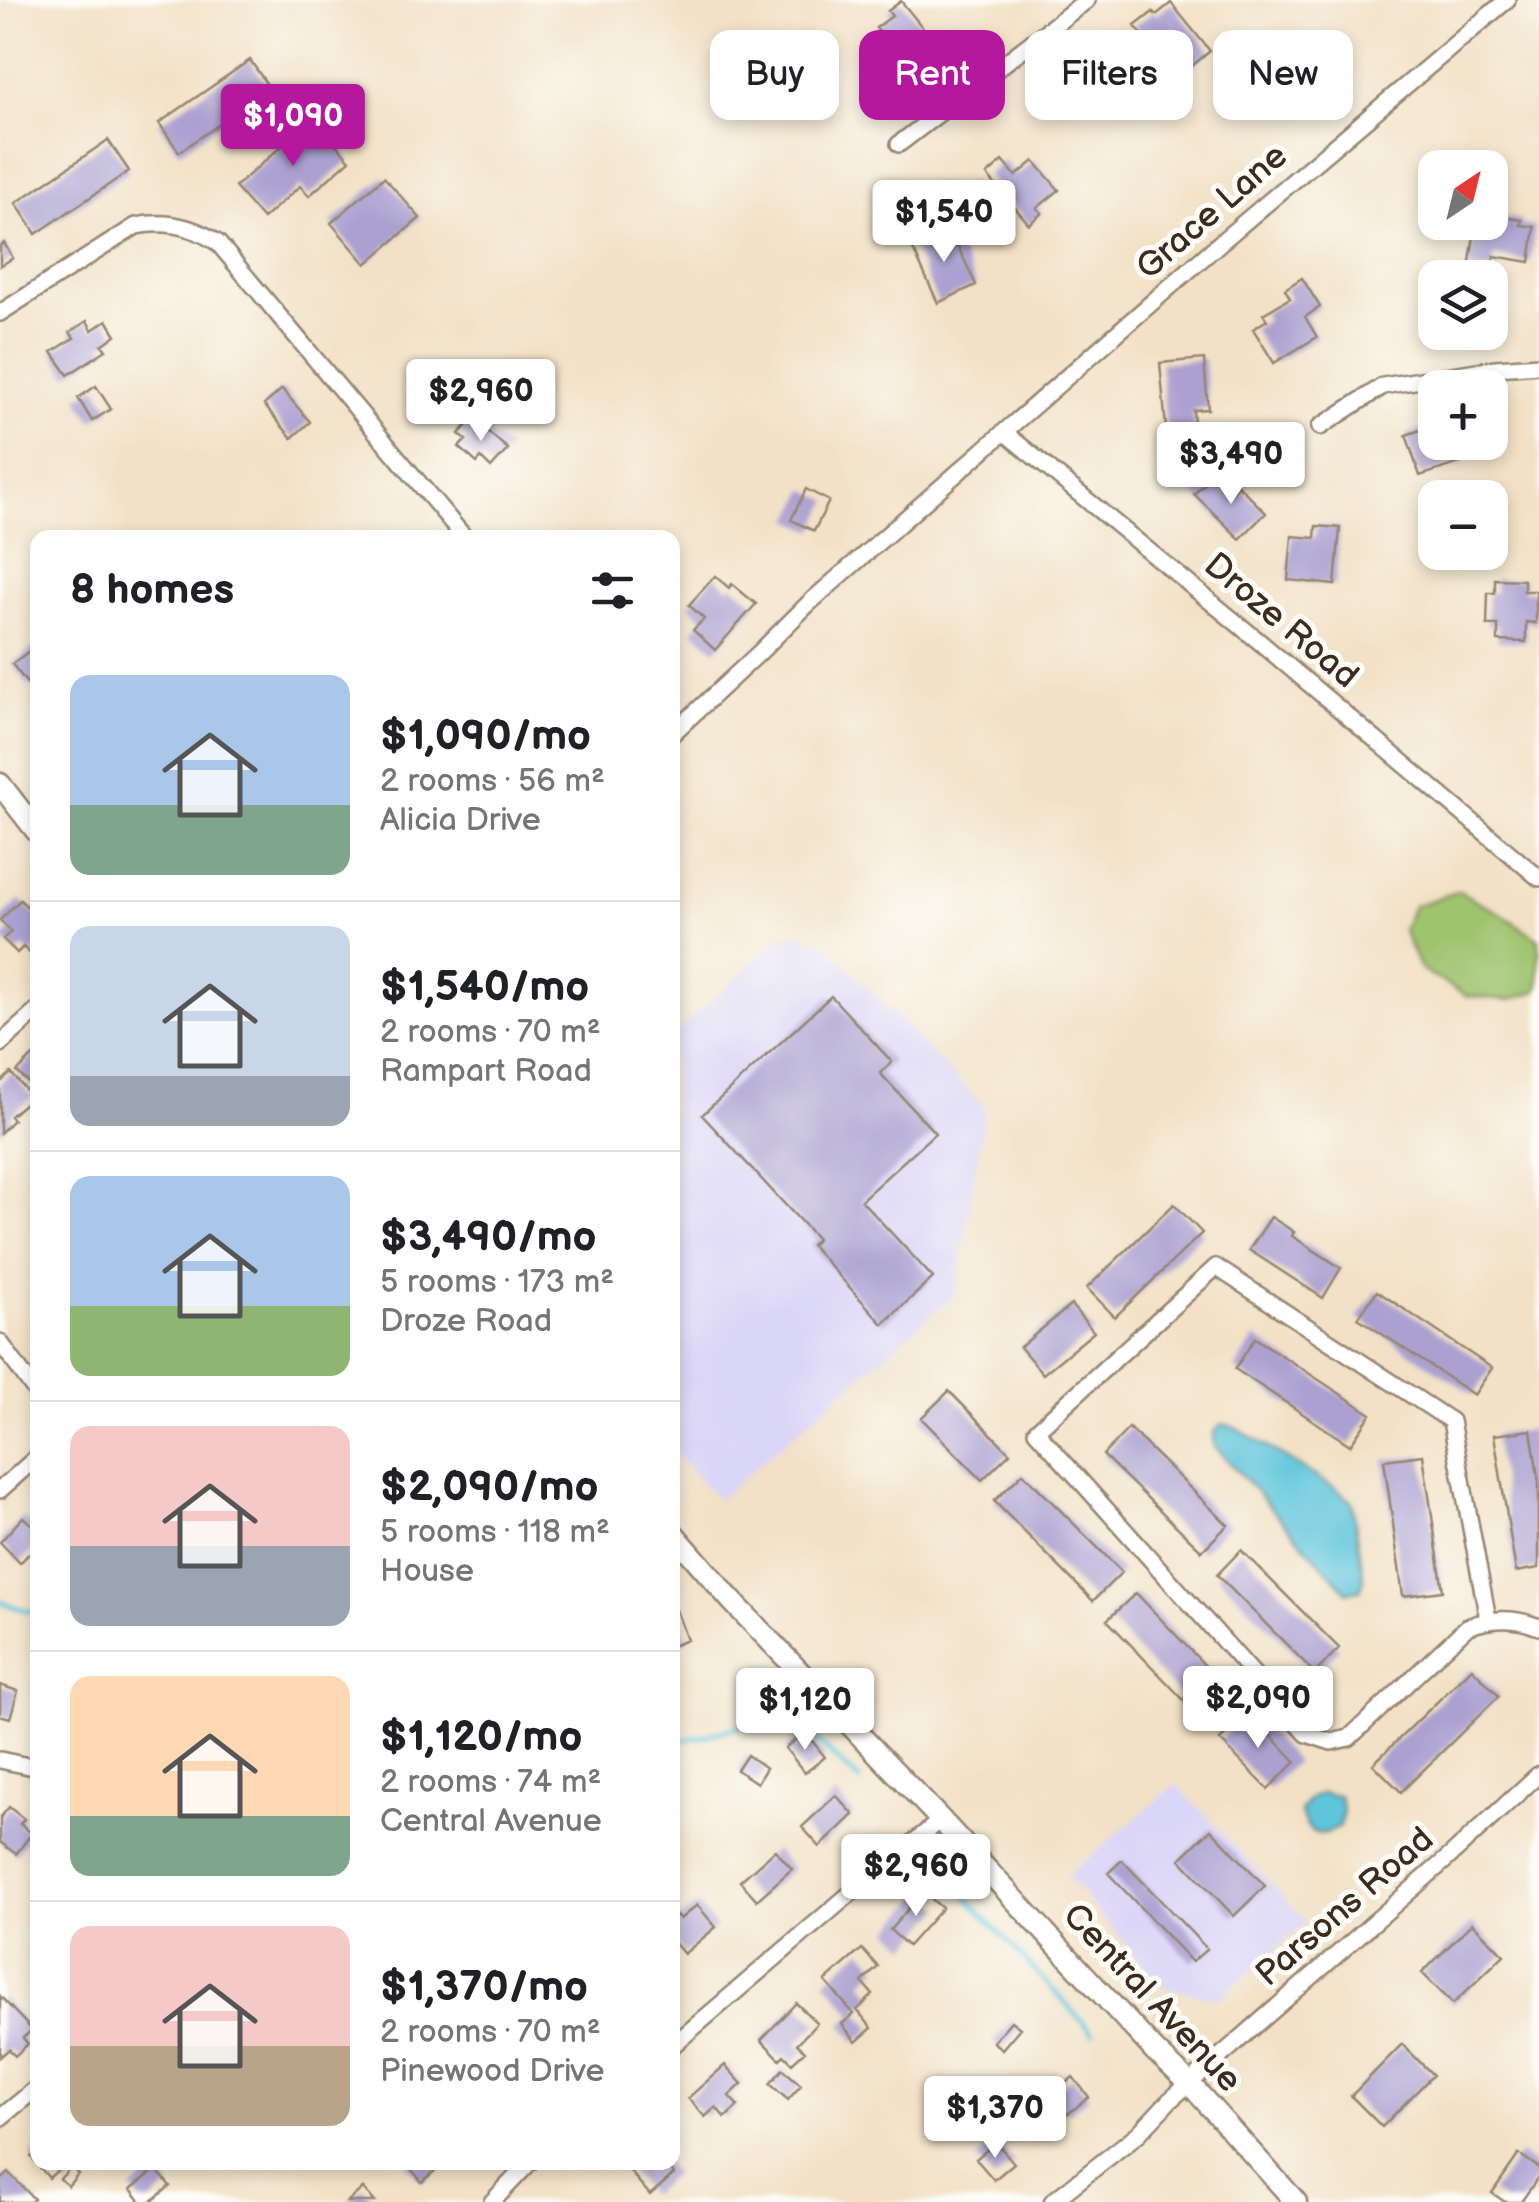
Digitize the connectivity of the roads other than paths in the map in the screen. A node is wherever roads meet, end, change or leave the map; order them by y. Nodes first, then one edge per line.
1 (1087, 0) edge
2 (1507, 0) edge
3 (899, 144) dead end
4 (0, 313) edge
5 (1539, 365) edge
6 (1320, 426) dead end
7 (1004, 432) junction
8 (458, 530) edge
9 (680, 727) edge
10 (0, 784) edge
11 (30, 823) edge
12 (1539, 878) edge
13 (30, 1017) edge
14 (0, 1044) edge
15 (0, 1342) edge
16 (30, 1385) edge
17 (30, 1463) edge
18 (0, 1490) edge
19 (680, 1541) edge
20 (1488, 1619) junction
21 (1539, 1627) edge
22 (0, 1760) edge
23 (30, 1766) edge
24 (1539, 1774) edge
25 (941, 1820) junction
26 (680, 2039) edge
27 (1189, 2083) junction
28 (30, 2094) edge
29 (0, 2118) edge
30 (522, 2170) edge
31 (492, 2202) edge
32 (1052, 2202) edge
33 (1296, 2202) edge

1 - 3 street
2 - 7 street, Grace Lane
4 - 8 street
5 - 6 street
7 - 9 street
7 - 12 street, Droze Road
10 - 11 street
13 - 14 street
15 - 16 street
17 - 18 street
19 - 25 street, Central Avenue
20 - 20 street
20 - 21 street
22 - 23 street
24 - 27 street, Parsons Road
25 - 26 street
25 - 27 street, Central Avenue
27 - 32 street, Parsons Road
27 - 33 street, Central Avenue
28 - 29 street
30 - 31 street

